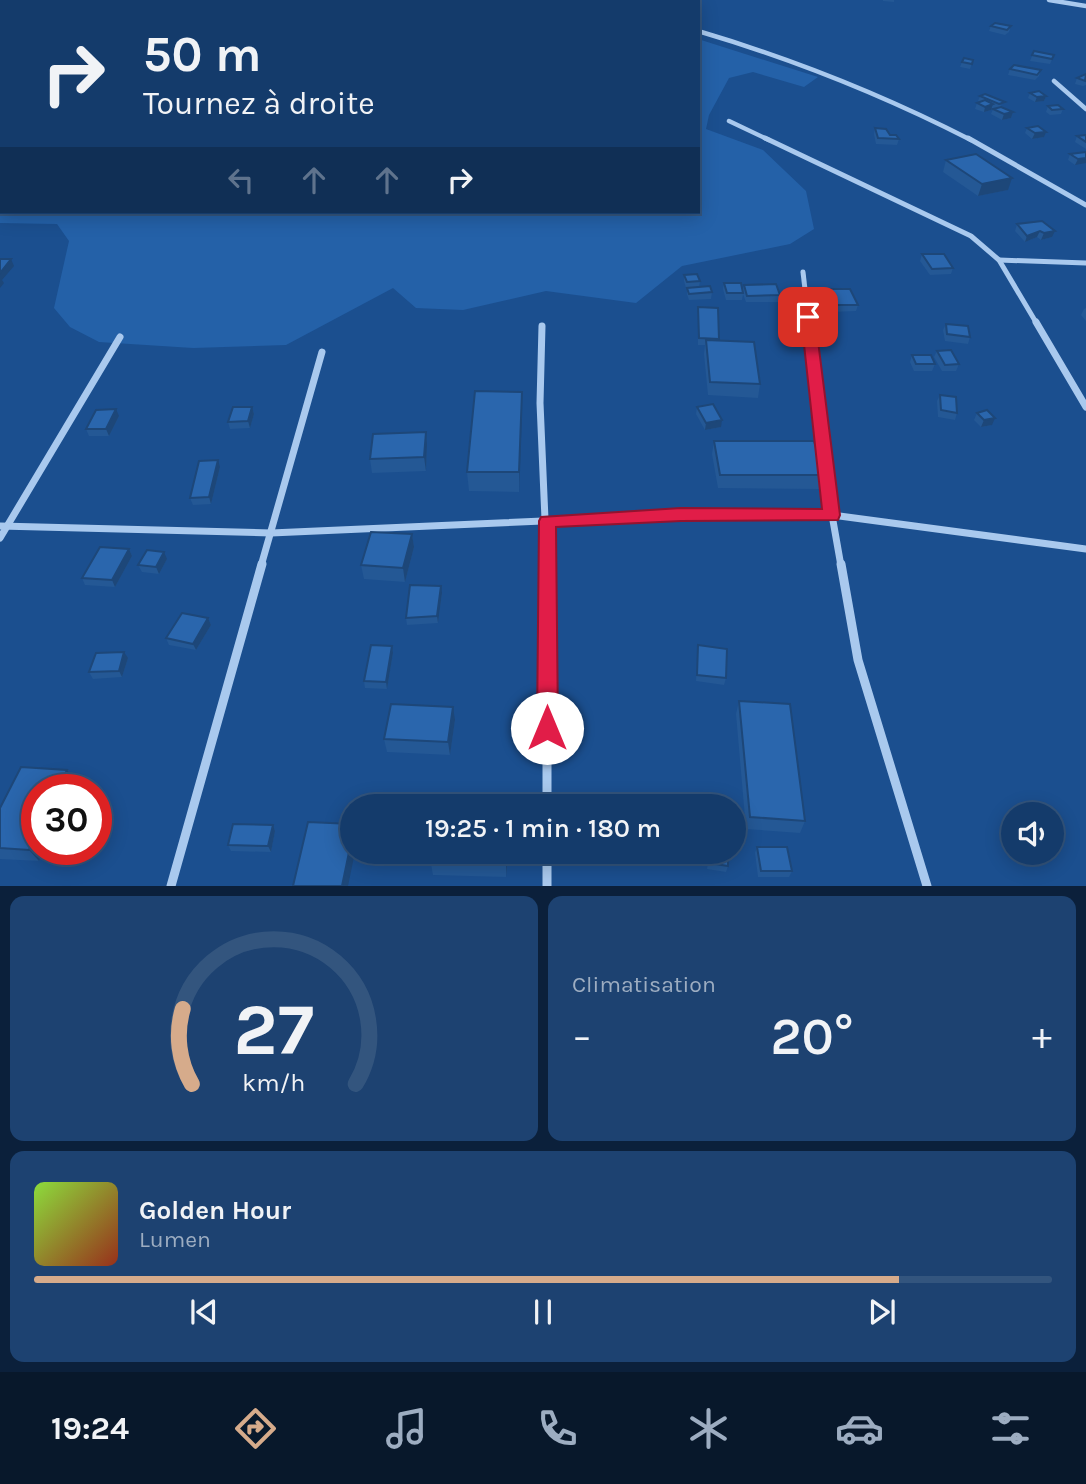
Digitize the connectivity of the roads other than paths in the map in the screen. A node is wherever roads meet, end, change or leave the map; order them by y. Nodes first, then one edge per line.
1 (1049, 0) edge
2 (1086, 5) edge
3 (700, 32) edge
4 (1054, 81) dead end
5 (1086, 109) edge
6 (729, 121) dead end
7 (1086, 205) edge
8 (999, 260) junction
9 (1086, 263) edge
10 (803, 272) dead end
11 (542, 326) dead end
12 (120, 337) dead end
13 (322, 352) dead end
14 (1086, 407) edge
15 (832, 515) junction
16 (547, 521) junction
17 (4, 526) edge
18 (271, 533) junction
19 (0, 538) edge
20 (1086, 549) edge
21 (547, 794) edge
22 (547, 864) edge
23 (171, 886) edge
24 (547, 886) edge
25 (927, 886) edge

1 - 2 street
3 - 7 street
4 - 5 street
6 - 8 street
8 - 9 street
8 - 14 street
10 - 15 street
11 - 16 street
12 - 17 street
13 - 18 street
15 - 16 street
15 - 20 street
15 - 25 street
16 - 18 street
16 - 21 street
17 - 18 street
17 - 19 street
18 - 23 street
22 - 24 street

